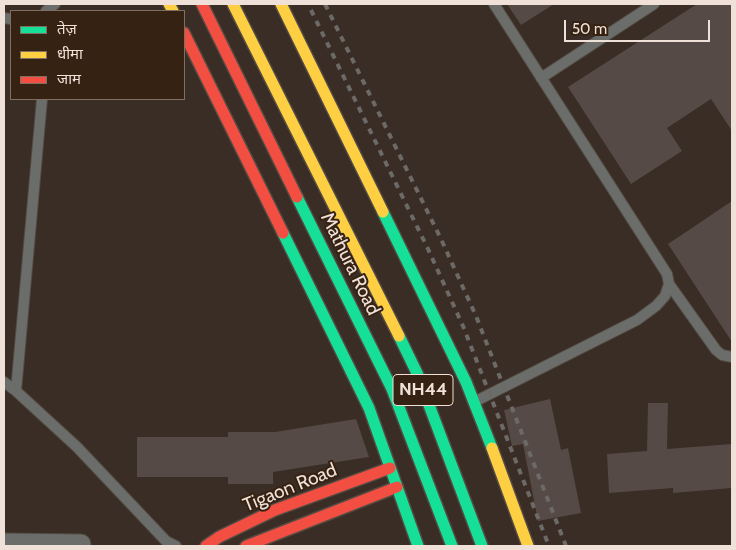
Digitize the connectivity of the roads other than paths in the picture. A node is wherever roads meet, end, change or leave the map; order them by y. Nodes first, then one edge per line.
1 (202, 4) edge
2 (233, 4) edge
3 (281, 4) edge
4 (494, 4) edge
5 (654, 4) edge
6 (185, 34) edge
7 (541, 78) junction
8 (42, 100) edge
9 (669, 284) junction
10 (732, 358) edge
11 (4, 382) edge
12 (16, 391) junction
13 (474, 402) junction
14 (390, 468) junction
15 (397, 487) junction
16 (4, 543) edge
17 (82, 544) dead end
18 (176, 546) edge
19 (206, 546) edge
20 (246, 546) edge
21 (418, 546) edge
22 (452, 546) edge
23 (482, 546) edge
24 (528, 546) edge

1 - 22 main road, Mathura Road / NH44
2 - 23 main road, Mathura Road / NH44
3 - 13 main road
4 - 7 lane
5 - 7 lane
6 - 14 main road
7 - 9 lane
8 - 12 lane
9 - 10 lane
9 - 13 lane
11 - 12 lane
12 - 18 lane
13 - 24 main road
14 - 15 main road
14 - 19 main road, Tigaon Road
15 - 20 main road, Tigaon Road
15 - 21 main road
16 - 17 street

